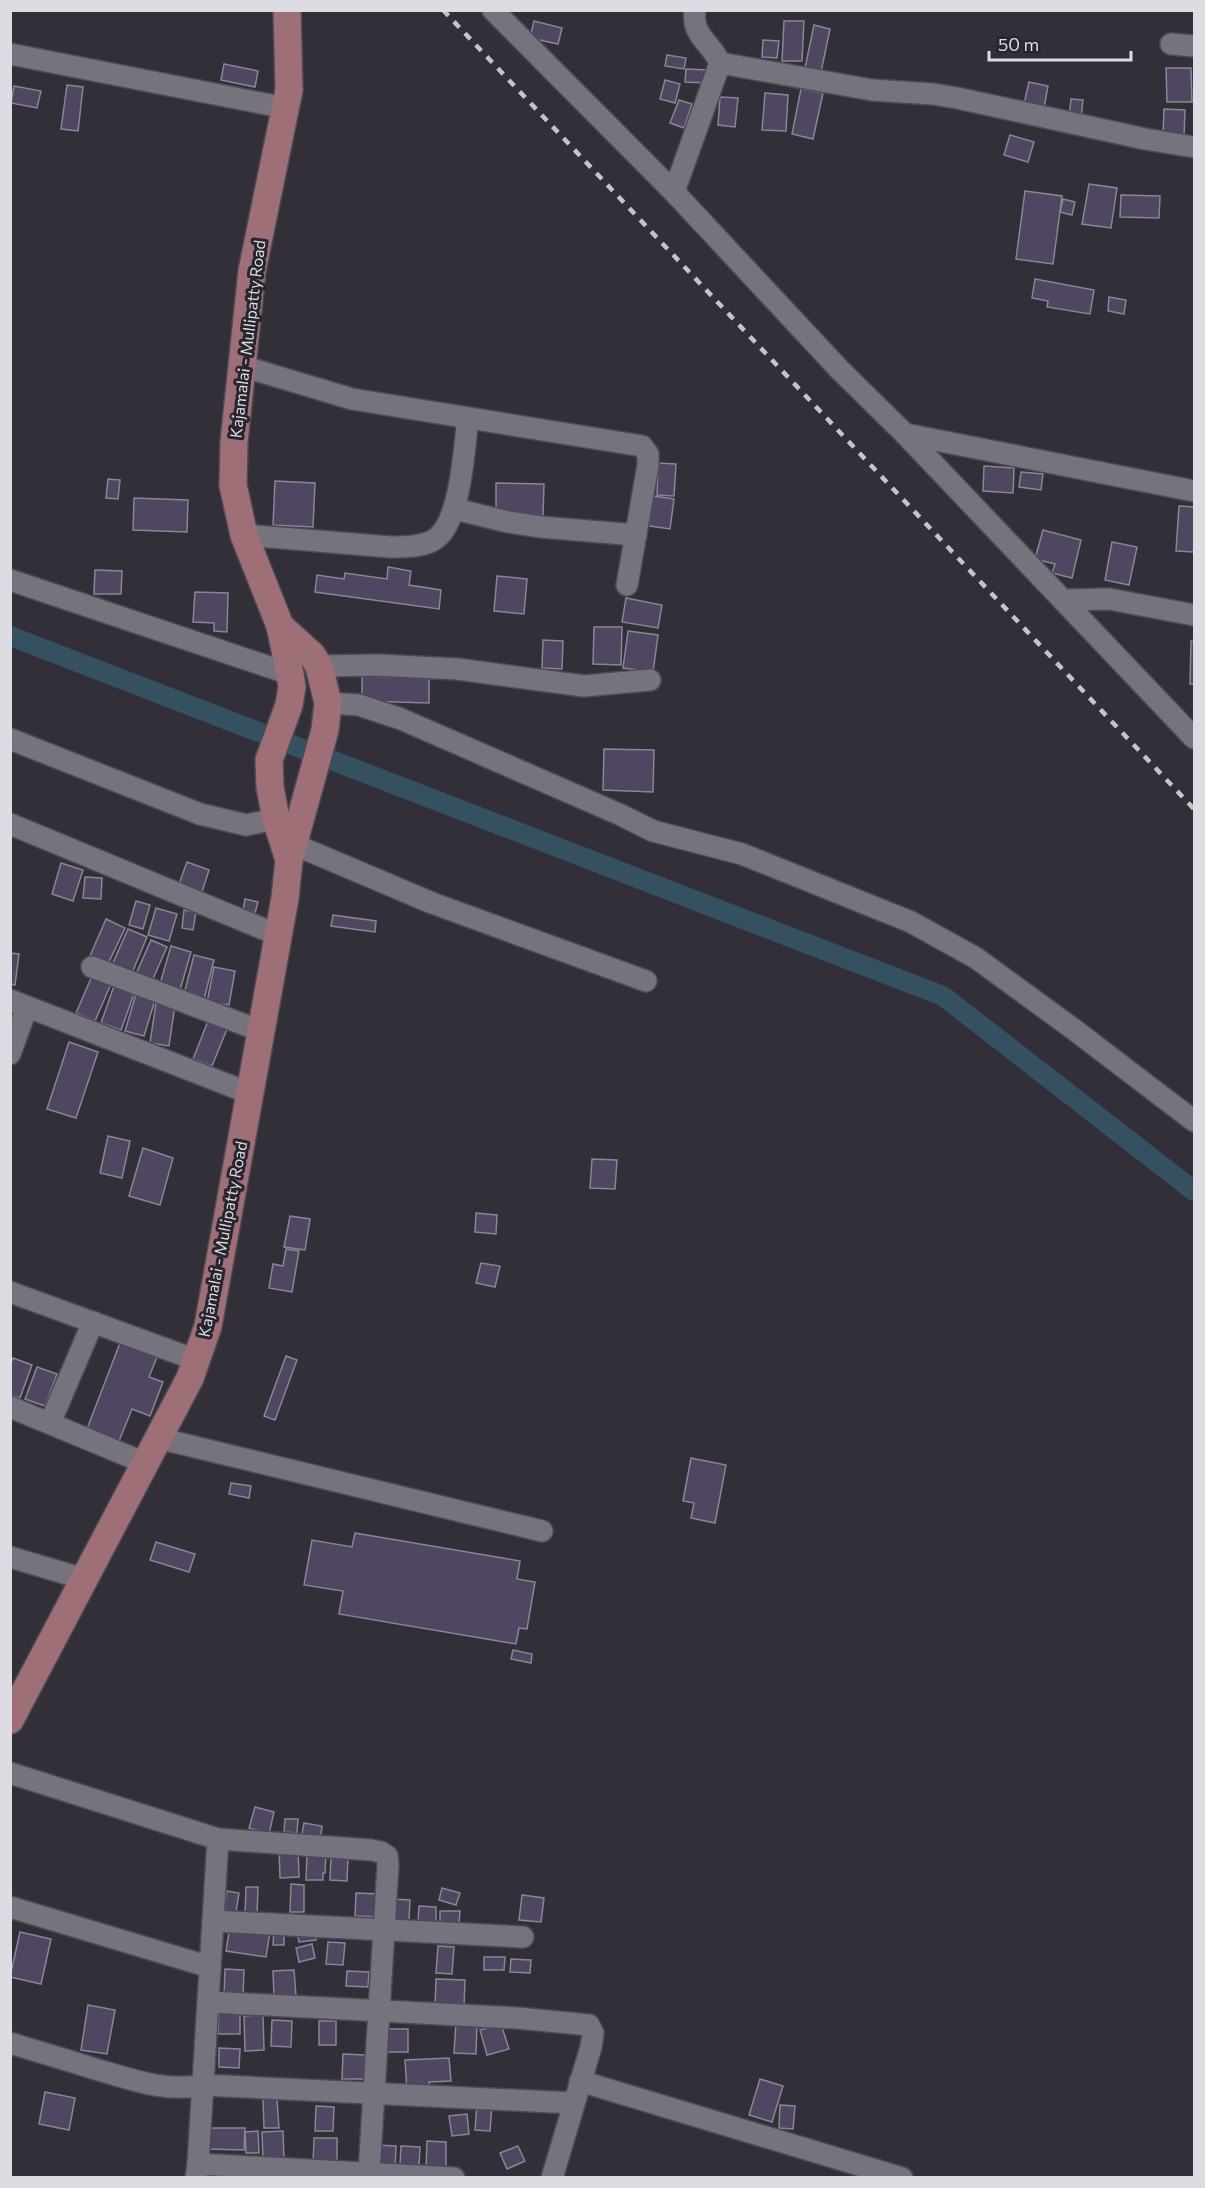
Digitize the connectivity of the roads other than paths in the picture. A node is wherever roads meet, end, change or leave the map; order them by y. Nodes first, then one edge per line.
1 (287, 10) edge
2 (493, 10) edge
3 (695, 10) edge
4 (1171, 44) dead end
5 (1194, 46) edge
6 (10, 54) edge
7 (720, 63) junction
8 (286, 108) junction
9 (1194, 147) edge
10 (674, 192) junction
11 (242, 366) junction
12 (468, 418) junction
13 (905, 434) junction
14 (1194, 491) edge
15 (455, 509) junction
16 (244, 535) junction
17 (636, 535) junction
18 (10, 580) edge
19 (627, 585) dead end
20 (1063, 600) junction
21 (1194, 615) edge
22 (280, 626) junction
23 (319, 666) junction
24 (290, 674) junction
25 (650, 680) dead end
26 (328, 703) junction
27 (1194, 738) edge
28 (10, 739) edge
29 (276, 819) junction
30 (10, 824) edge
31 (291, 852) junction
32 (278, 935) junction
33 (93, 967) dead end
34 (646, 981) dead end
35 (19, 1003) edge
36 (261, 1031) junction
37 (10, 1054) edge
38 (249, 1093) junction
39 (1194, 1121) edge
40 (10, 1292) edge
41 (93, 1322) junction
42 (196, 1360) junction
43 (10, 1407) edge
44 (50, 1423) junction
45 (158, 1438) junction
46 (145, 1463) junction
47 (542, 1531) dead end
48 (10, 1557) edge
49 (84, 1578) junction
50 (13, 1707) edge
51 (10, 1773) edge
52 (218, 1839) junction
53 (10, 1907) edge
54 (213, 1921) junction
55 (384, 1930) junction
56 (523, 1937) dead end
57 (210, 1967) junction
58 (208, 2002) junction
59 (379, 2011) junction
60 (10, 2043) edge
61 (580, 2081) junction
62 (203, 2085) junction
63 (373, 2093) junction
64 (573, 2103) junction
65 (197, 2171) edge
66 (369, 2173) junction
67 (416, 2176) edge
68 (453, 2178) edge
69 (552, 2178) edge
70 (902, 2178) edge

1 - 8 main road, Kajamalai - Mullipatty Road
2 - 10 street
3 - 7 street
4 - 5 street
6 - 8 street
7 - 9 street
7 - 10 street
8 - 11 main road, Kajamalai - Mullipatty Road
10 - 13 street
11 - 12 street
11 - 16 main road, Kajamalai - Mullipatty Road
12 - 15 street
12 - 17 street
13 - 14 street
13 - 20 street
15 - 16 street
15 - 17 street
16 - 22 main road, Kajamalai - Mullipatty Road
17 - 19 street
18 - 24 street
20 - 21 street
20 - 27 street
22 - 23 main road, Kajamalai - Mullipatty Road
22 - 24 main road, Kajamalai - Mullipatty Road
23 - 25 street
23 - 26 main road, Kajamalai - Mullipatty Road
24 - 29 main road, Kajamalai - Mullipatty Road
26 - 31 main road, Kajamalai - Mullipatty Road
26 - 39 street
28 - 29 street
29 - 31 main road, Kajamalai - Mullipatty Road
30 - 32 street
31 - 32 main road, Kajamalai - Mullipatty Road
31 - 34 street
32 - 36 main road, Kajamalai - Mullipatty Road
33 - 36 street
35 - 37 street
35 - 38 street
36 - 38 main road, Kajamalai - Mullipatty Road
38 - 42 main road, Kajamalai - Mullipatty Road
40 - 41 street
41 - 42 street
41 - 44 street
42 - 45 main road, Kajamalai - Mullipatty Road
43 - 44 street
44 - 46 street
45 - 46 main road, Kajamalai - Mullipatty Road
45 - 47 street
46 - 49 main road, Kajamalai - Mullipatty Road
48 - 49 street
49 - 50 main road, Kajamalai - Mullipatty Road
51 - 52 street
52 - 54 street
52 - 55 street
53 - 57 street
54 - 55 street
54 - 57 street
55 - 56 street
55 - 59 street
57 - 58 street
58 - 59 street
58 - 62 street
59 - 61 street
59 - 63 street
60 - 62 street
61 - 64 street
61 - 70 street
62 - 63 street
62 - 65 street
63 - 64 street
63 - 66 street
64 - 69 street
65 - 66 street
66 - 67 street
67 - 68 street

